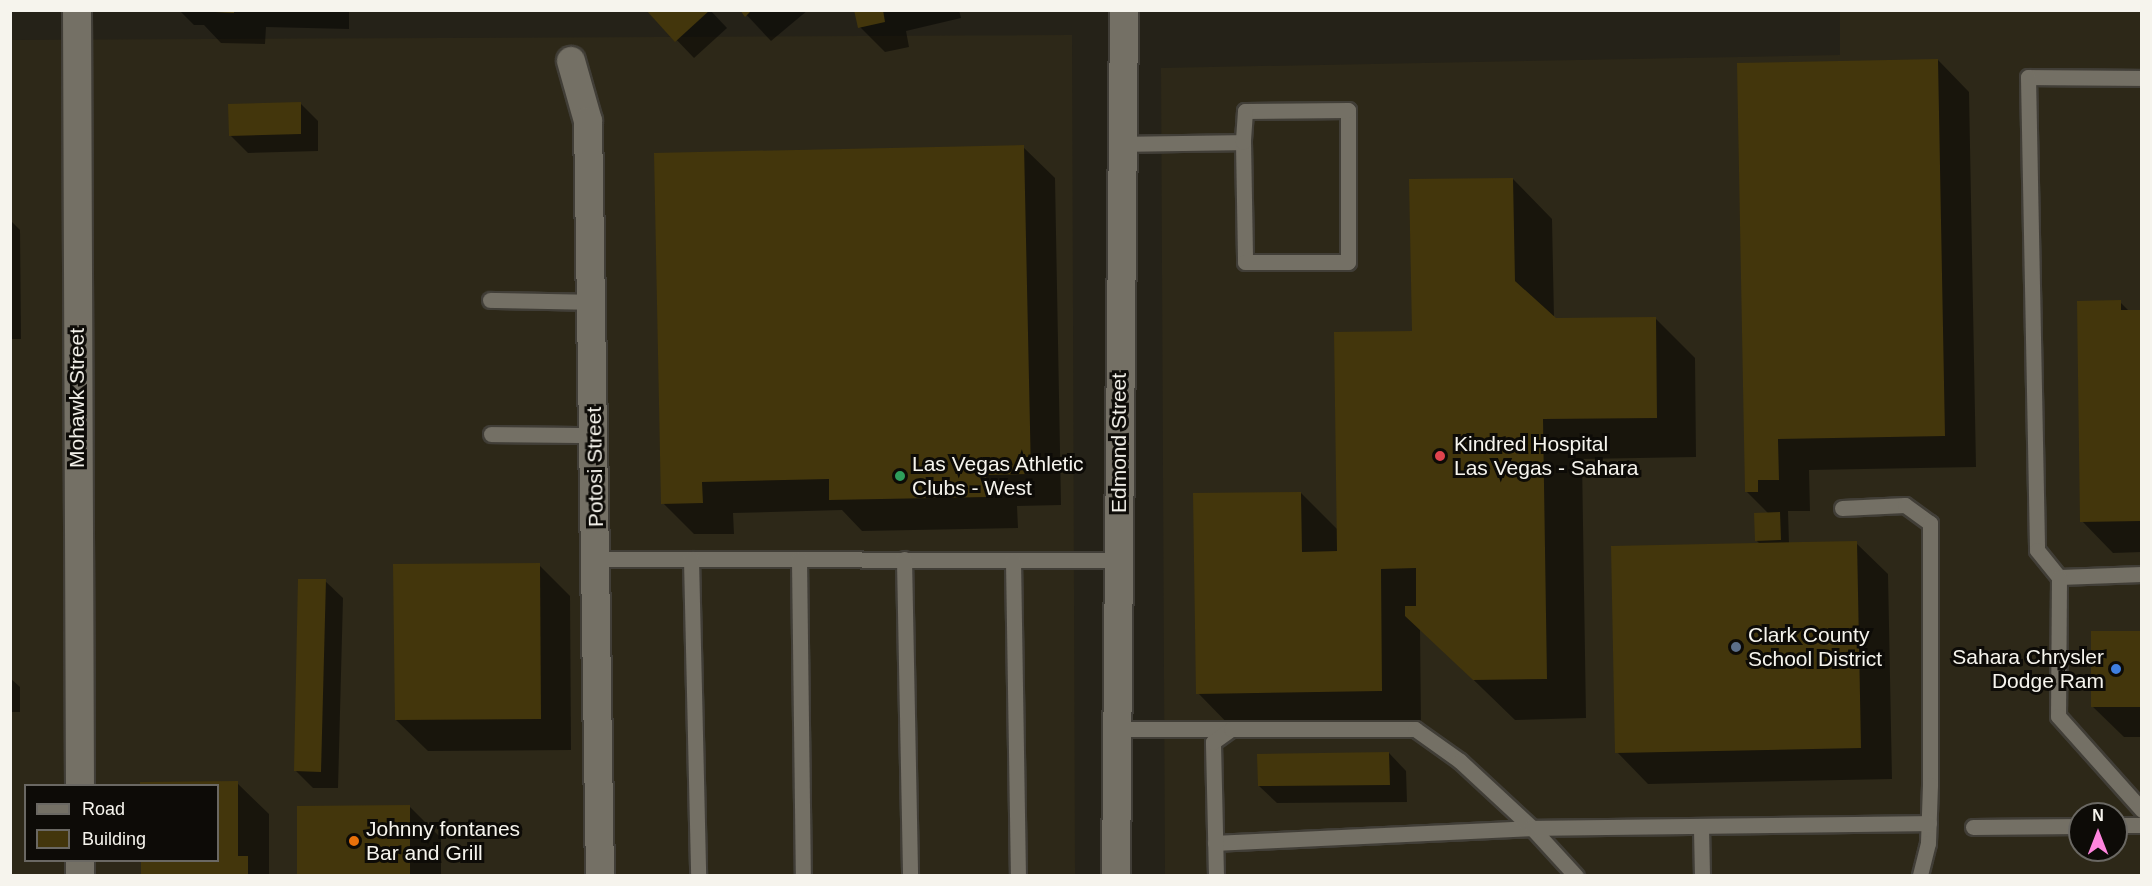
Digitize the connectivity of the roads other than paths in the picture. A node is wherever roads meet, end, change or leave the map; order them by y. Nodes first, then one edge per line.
1 (77, 10) edge
2 (1124, 10) edge
3 (571, 61) dead end
4 (2142, 78) edge
5 (1243, 142) junction
6 (1122, 144) junction
7 (490, 300) dead end
8 (592, 302) junction
9 (491, 434) dead end
10 (594, 435) junction
11 (1842, 508) dead end
12 (597, 559) junction
13 (691, 559) junction
14 (799, 559) junction
15 (904, 559) junction
16 (1013, 560) junction
17 (1119, 560) junction
18 (2142, 574) edge
19 (2059, 577) junction
20 (1117, 729) junction
21 (1231, 729) junction
22 (80, 784) edge
23 (2142, 810) edge
24 (1929, 824) junction
25 (2068, 826) edge
26 (1973, 827) dead end
27 (1532, 828) junction
28 (1701, 828) junction
29 (1215, 843) junction
30 (600, 876) edge
31 (698, 876) edge
32 (803, 876) edge
33 (910, 876) edge
34 (1018, 876) edge
35 (1116, 876) edge
36 (1216, 876) edge
37 (1576, 876) edge
38 (1702, 876) edge
39 (1920, 876) edge

1 - 22 street, Mohawk Street
2 - 6 street, Edmond Street
3 - 8 street, Potosi Street
4 - 19 lane
5 - 5 lane
5 - 6 lane
6 - 17 street, Edmond Street
7 - 8 lane
8 - 10 street, Potosi Street
9 - 10 lane
10 - 12 street, Potosi Street
11 - 24 lane
12 - 13 lane
12 - 30 street, Potosi Street
13 - 14 lane
13 - 31 lane
14 - 15 lane
14 - 32 lane
15 - 16 lane
15 - 33 lane
16 - 17 lane
16 - 34 lane
17 - 20 street, Edmond Street
18 - 19 lane
19 - 23 lane
20 - 21 lane
20 - 35 street, Edmond Street
21 - 27 lane
21 - 29 lane
24 - 28 lane
24 - 39 lane
25 - 26 lane
27 - 28 lane
27 - 29 lane
27 - 37 lane
28 - 38 lane
29 - 36 lane

